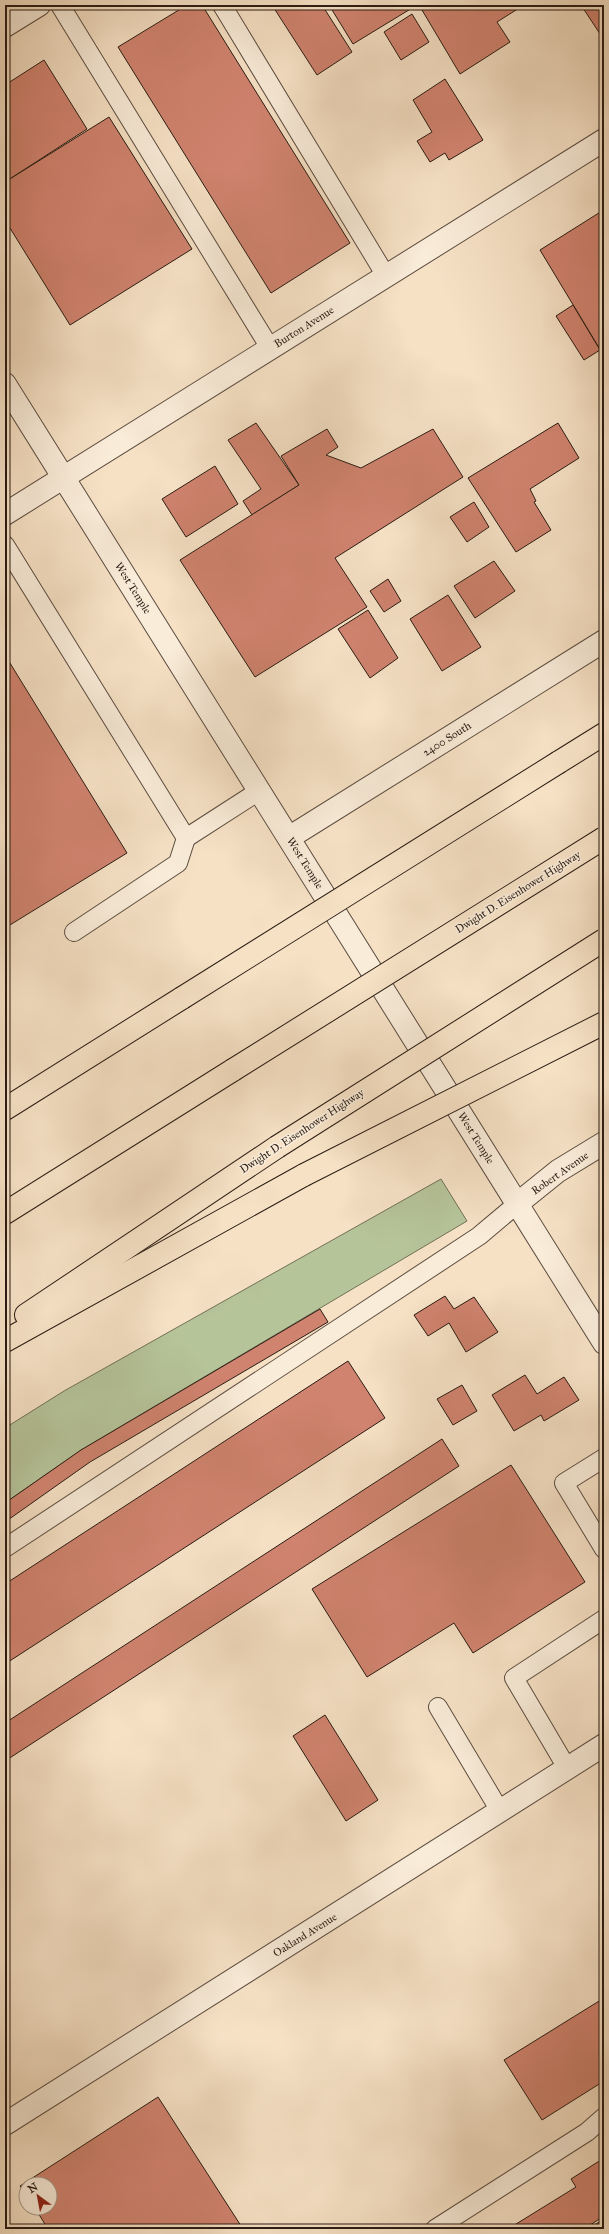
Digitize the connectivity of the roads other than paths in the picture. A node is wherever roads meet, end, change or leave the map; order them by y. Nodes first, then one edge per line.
1 (39, 5) edge
2 (60, 5) edge
3 (222, 5) edge
4 (5, 26) edge
5 (604, 140) edge
6 (386, 276) junction
7 (270, 348) junction
8 (5, 384) edge
9 (64, 478) junction
10 (5, 514) edge
11 (5, 545) edge
12 (604, 641) edge
13 (604, 734) edge
14 (259, 791) junction
15 (290, 837) junction
16 (186, 838) junction
17 (604, 838) edge
18 (74, 932) dead end
19 (604, 940) edge
20 (604, 1022) edge
21 (5, 1109) edge
22 (604, 1143) edge
23 (517, 1204) junction
24 (5, 1213) edge
25 (5, 1329) edge
26 (5, 1341) edge
27 (604, 1343) edge
28 (604, 1458) edge
29 (5, 1548) edge
30 (604, 1549) edge
31 (604, 1619) edge
32 (438, 1707) dead end
33 (604, 1745) edge
34 (567, 1768) junction
35 (500, 1811) junction
36 (604, 2117) edge
37 (5, 2124) edge
38 (435, 2229) edge

1 - 4 street
2 - 7 lane
3 - 6 lane
5 - 6 street, Burton Avenue
6 - 7 street, Burton Avenue
7 - 9 street, Burton Avenue
8 - 9 street, West Temple
9 - 10 street, Burton Avenue
9 - 14 street, West Temple
11 - 16 lane
12 - 15 street, 2400 South
13 - 21 highway, bridge
14 - 15 street, West Temple
14 - 16 lane
15 - 23 street, West Temple
16 - 18 lane
17 - 24 highway, Dwight D. Eisenhower Highway, bridge
19 - 25 highway, Dwight D. Eisenhower Highway, bridge
20 - 26 highway, bridge
22 - 23 street, Robert Avenue
23 - 27 street, West Temple
23 - 29 lane
28 - 30 lane
31 - 34 lane
32 - 35 lane
33 - 34 street, Oakland Avenue
34 - 35 street, Oakland Avenue
35 - 37 street, Oakland Avenue
36 - 38 lane

